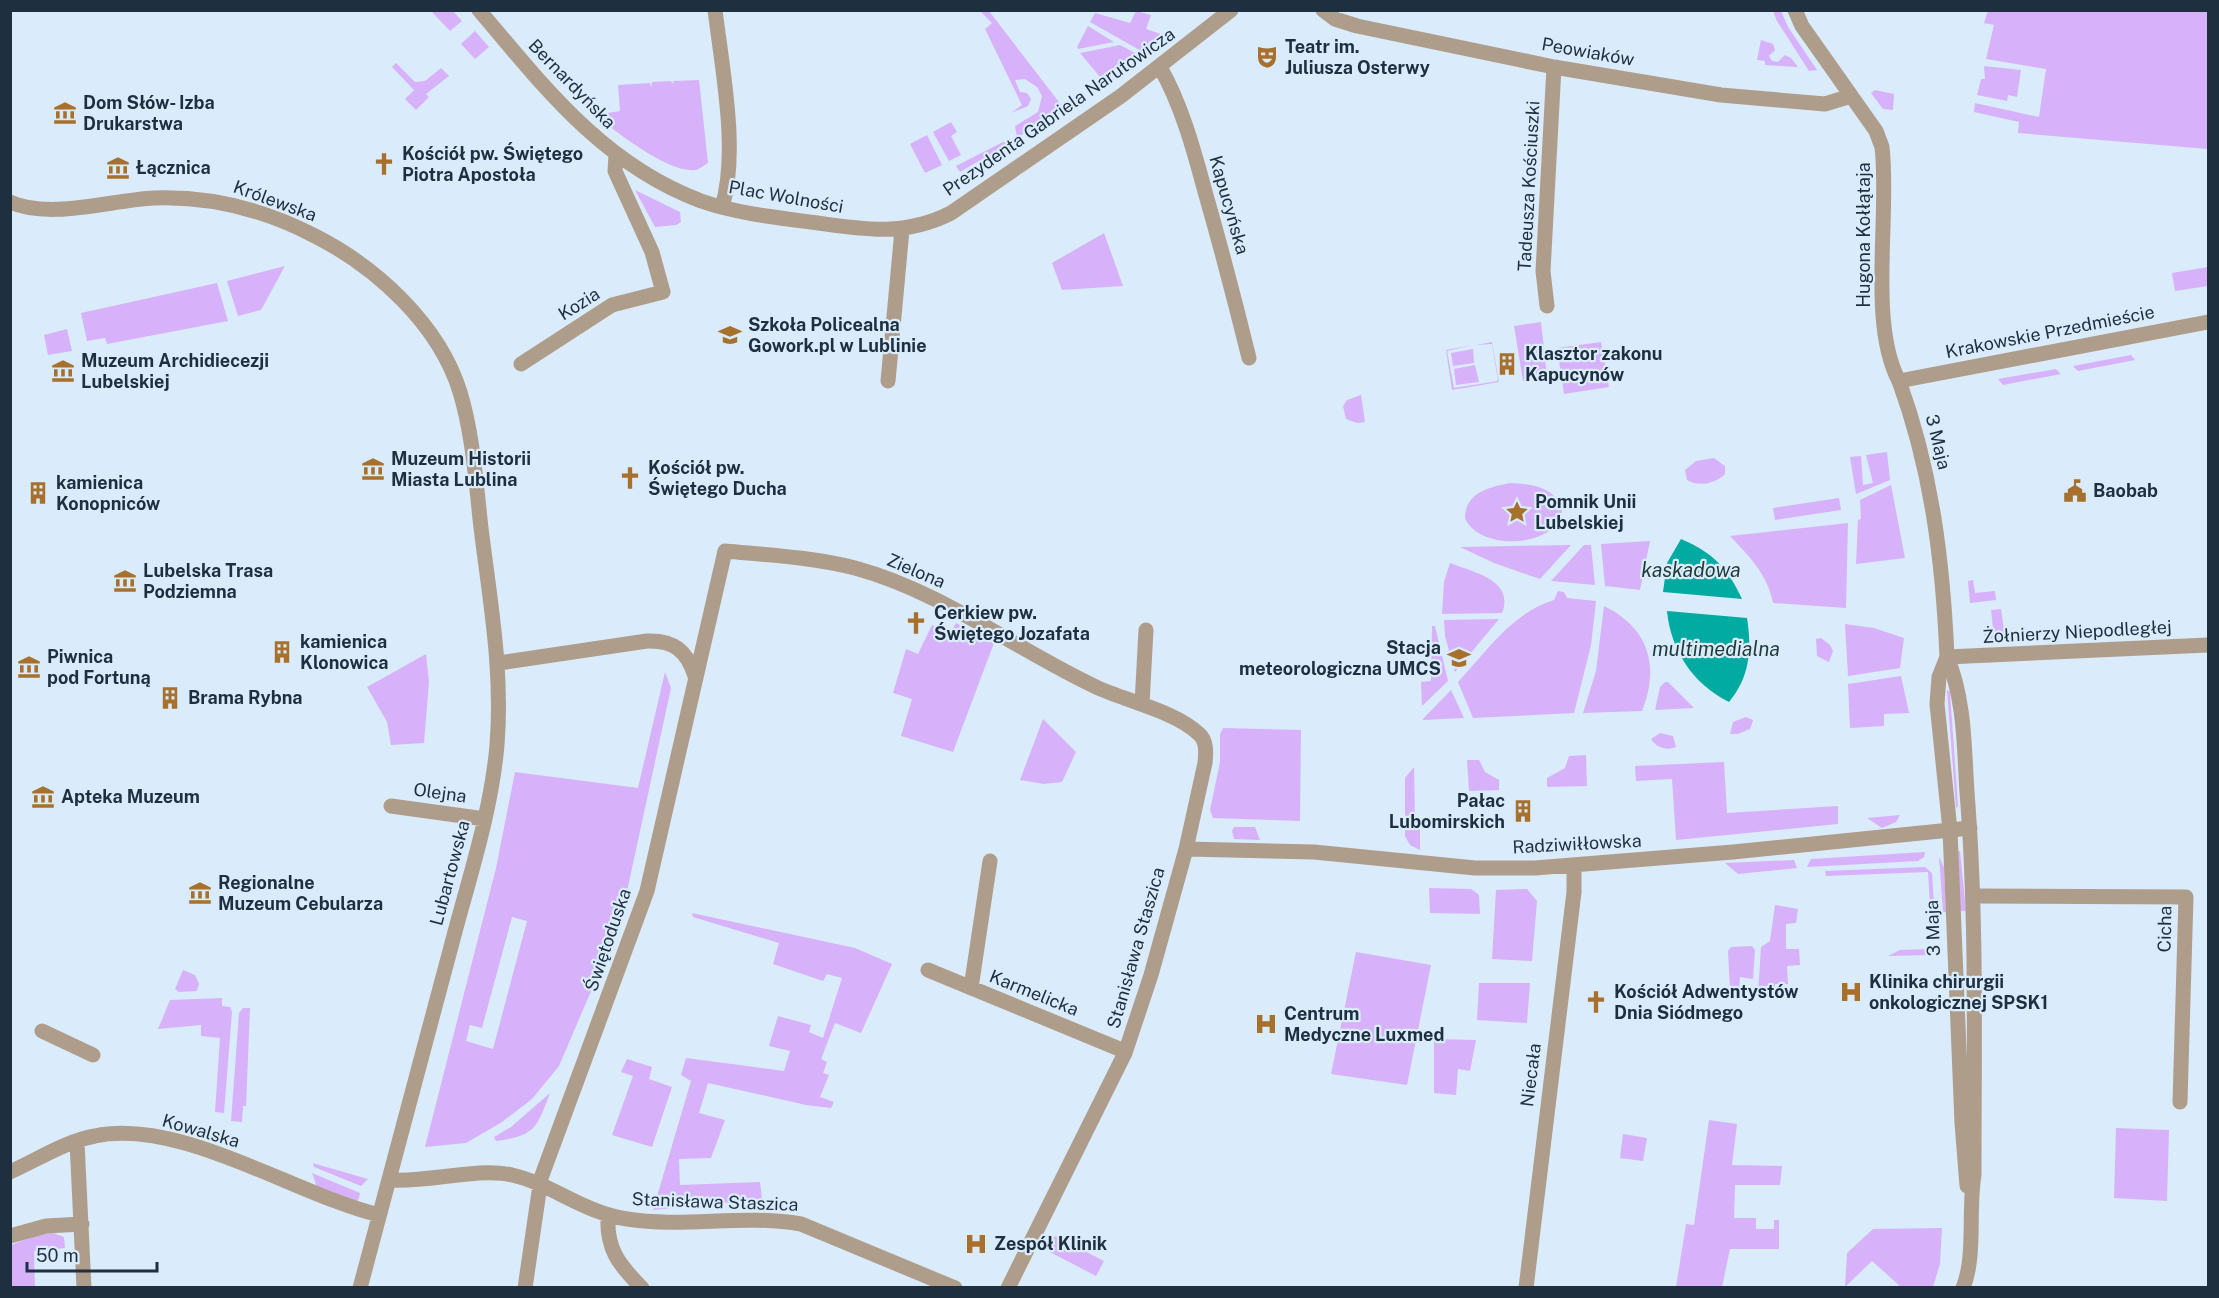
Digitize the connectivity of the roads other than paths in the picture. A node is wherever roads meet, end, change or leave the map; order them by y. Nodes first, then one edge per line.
1 (479, 10) edge
2 (715, 10) edge
3 (1232, 10) edge
4 (1323, 10) edge
5 (1795, 10) edge
6 (1160, 67) junction
7 (1554, 67) junction
8 (1851, 96) junction
9 (616, 155) junction
10 (635, 169) joint
11 (10, 202) edge
12 (722, 207) junction
13 (902, 231) junction
14 (663, 292) joint
15 (1548, 306) dead end
16 (2208, 322) edge
17 (1249, 358) dead end
18 (521, 364) dead end
19 (888, 381) dead end
20 (1899, 381) junction
21 (472, 460) joint
22 (725, 551) joint
23 (1146, 630) dead end
24 (2208, 645) edge
25 (1947, 657) junction
26 (499, 663) junction
27 (695, 676) junction
28 (1142, 704) junction
29 (391, 806) dead end
30 (485, 819) junction
31 (1970, 828) junction
32 (1950, 830) junction
33 (1186, 849) junction
34 (990, 861) dead end
35 (1574, 867) junction
36 (1974, 896) junction
37 (928, 970) dead end
38 (970, 988) junction
39 (42, 1031) dead end
40 (1125, 1053) junction
41 (93, 1055) dead end
42 (2180, 1102) dead end
43 (77, 1142) junction
44 (10, 1172) edge
45 (389, 1180) junction
46 (540, 1185) junction
47 (1970, 1199) junction
48 (379, 1215) junction
49 (608, 1215) junction
50 (82, 1224) junction
51 (10, 1236) edge
52 (84, 1287) edge
53 (360, 1287) edge
54 (525, 1287) edge
55 (642, 1287) edge
56 (955, 1287) edge
57 (1008, 1287) edge
58 (1526, 1287) edge
59 (1963, 1287) edge

1 - 9 street, Bernardyńska
2 - 12 street
3 - 6 street, Prezydenta Gabriela Narutowicza
4 - 7 street, Peowiaków
5 - 8 street, Hugona Kołłątaja
6 - 13 street, Prezydenta Gabriela Narutowicza
6 - 17 street, Kapucyńska
7 - 8 street, Peowiaków
7 - 15 street, Tadeusza Kościuszki
8 - 20 street, Hugona Kołłątaja
9 - 10 street, Bernardyńska
9 - 14 street, Bernardyńska
10 - 12 street, Plac Wolności
11 - 21 street, Królewska
12 - 13 street, Plac Wolności
13 - 19 street
14 - 18 street, Kozia
16 - 20 street, Krakowskie Przedmieście
20 - 25 street, 3 Maja
21 - 26 street, Lubartowska
22 - 27 street, Świętoduska
22 - 28 street, Zielona
23 - 28 street
24 - 25 street, Żołnierzy Niepodległej
25 - 31 street, 3 Maja
25 - 32 street, 3 Maja
26 - 27 street
26 - 30 street, Lubartowska
27 - 46 street, Świętoduska
28 - 33 street, Stanisława Staszica
29 - 30 street, Olejna
30 - 45 street, Lubartowska
31 - 32 street, Radziwiłłowska
31 - 36 street, 3 Maja
32 - 35 street, Radziwiłłowska
32 - 47 street, 3 Maja
33 - 35 street, Radziwiłłowska
33 - 40 street, Stanisława Staszica
34 - 38 street
35 - 58 street, Niecała
36 - 42 street, Cicha
36 - 47 street, 3 Maja
37 - 38 street, Karmelicka
38 - 40 street, Karmelicka
39 - 41 street
40 - 57 street, Stanisława Staszica
43 - 44 street, Kowalska
43 - 48 street, Kowalska
43 - 50 street
45 - 46 street
45 - 48 street, Lubartowska
46 - 49 street, Stanisława Staszica
46 - 54 street, Świętoduska
47 - 59 street, 3 Maja
48 - 53 street, Lubartowska
49 - 55 street
49 - 56 street, Stanisława Staszica
50 - 51 street
50 - 52 street

